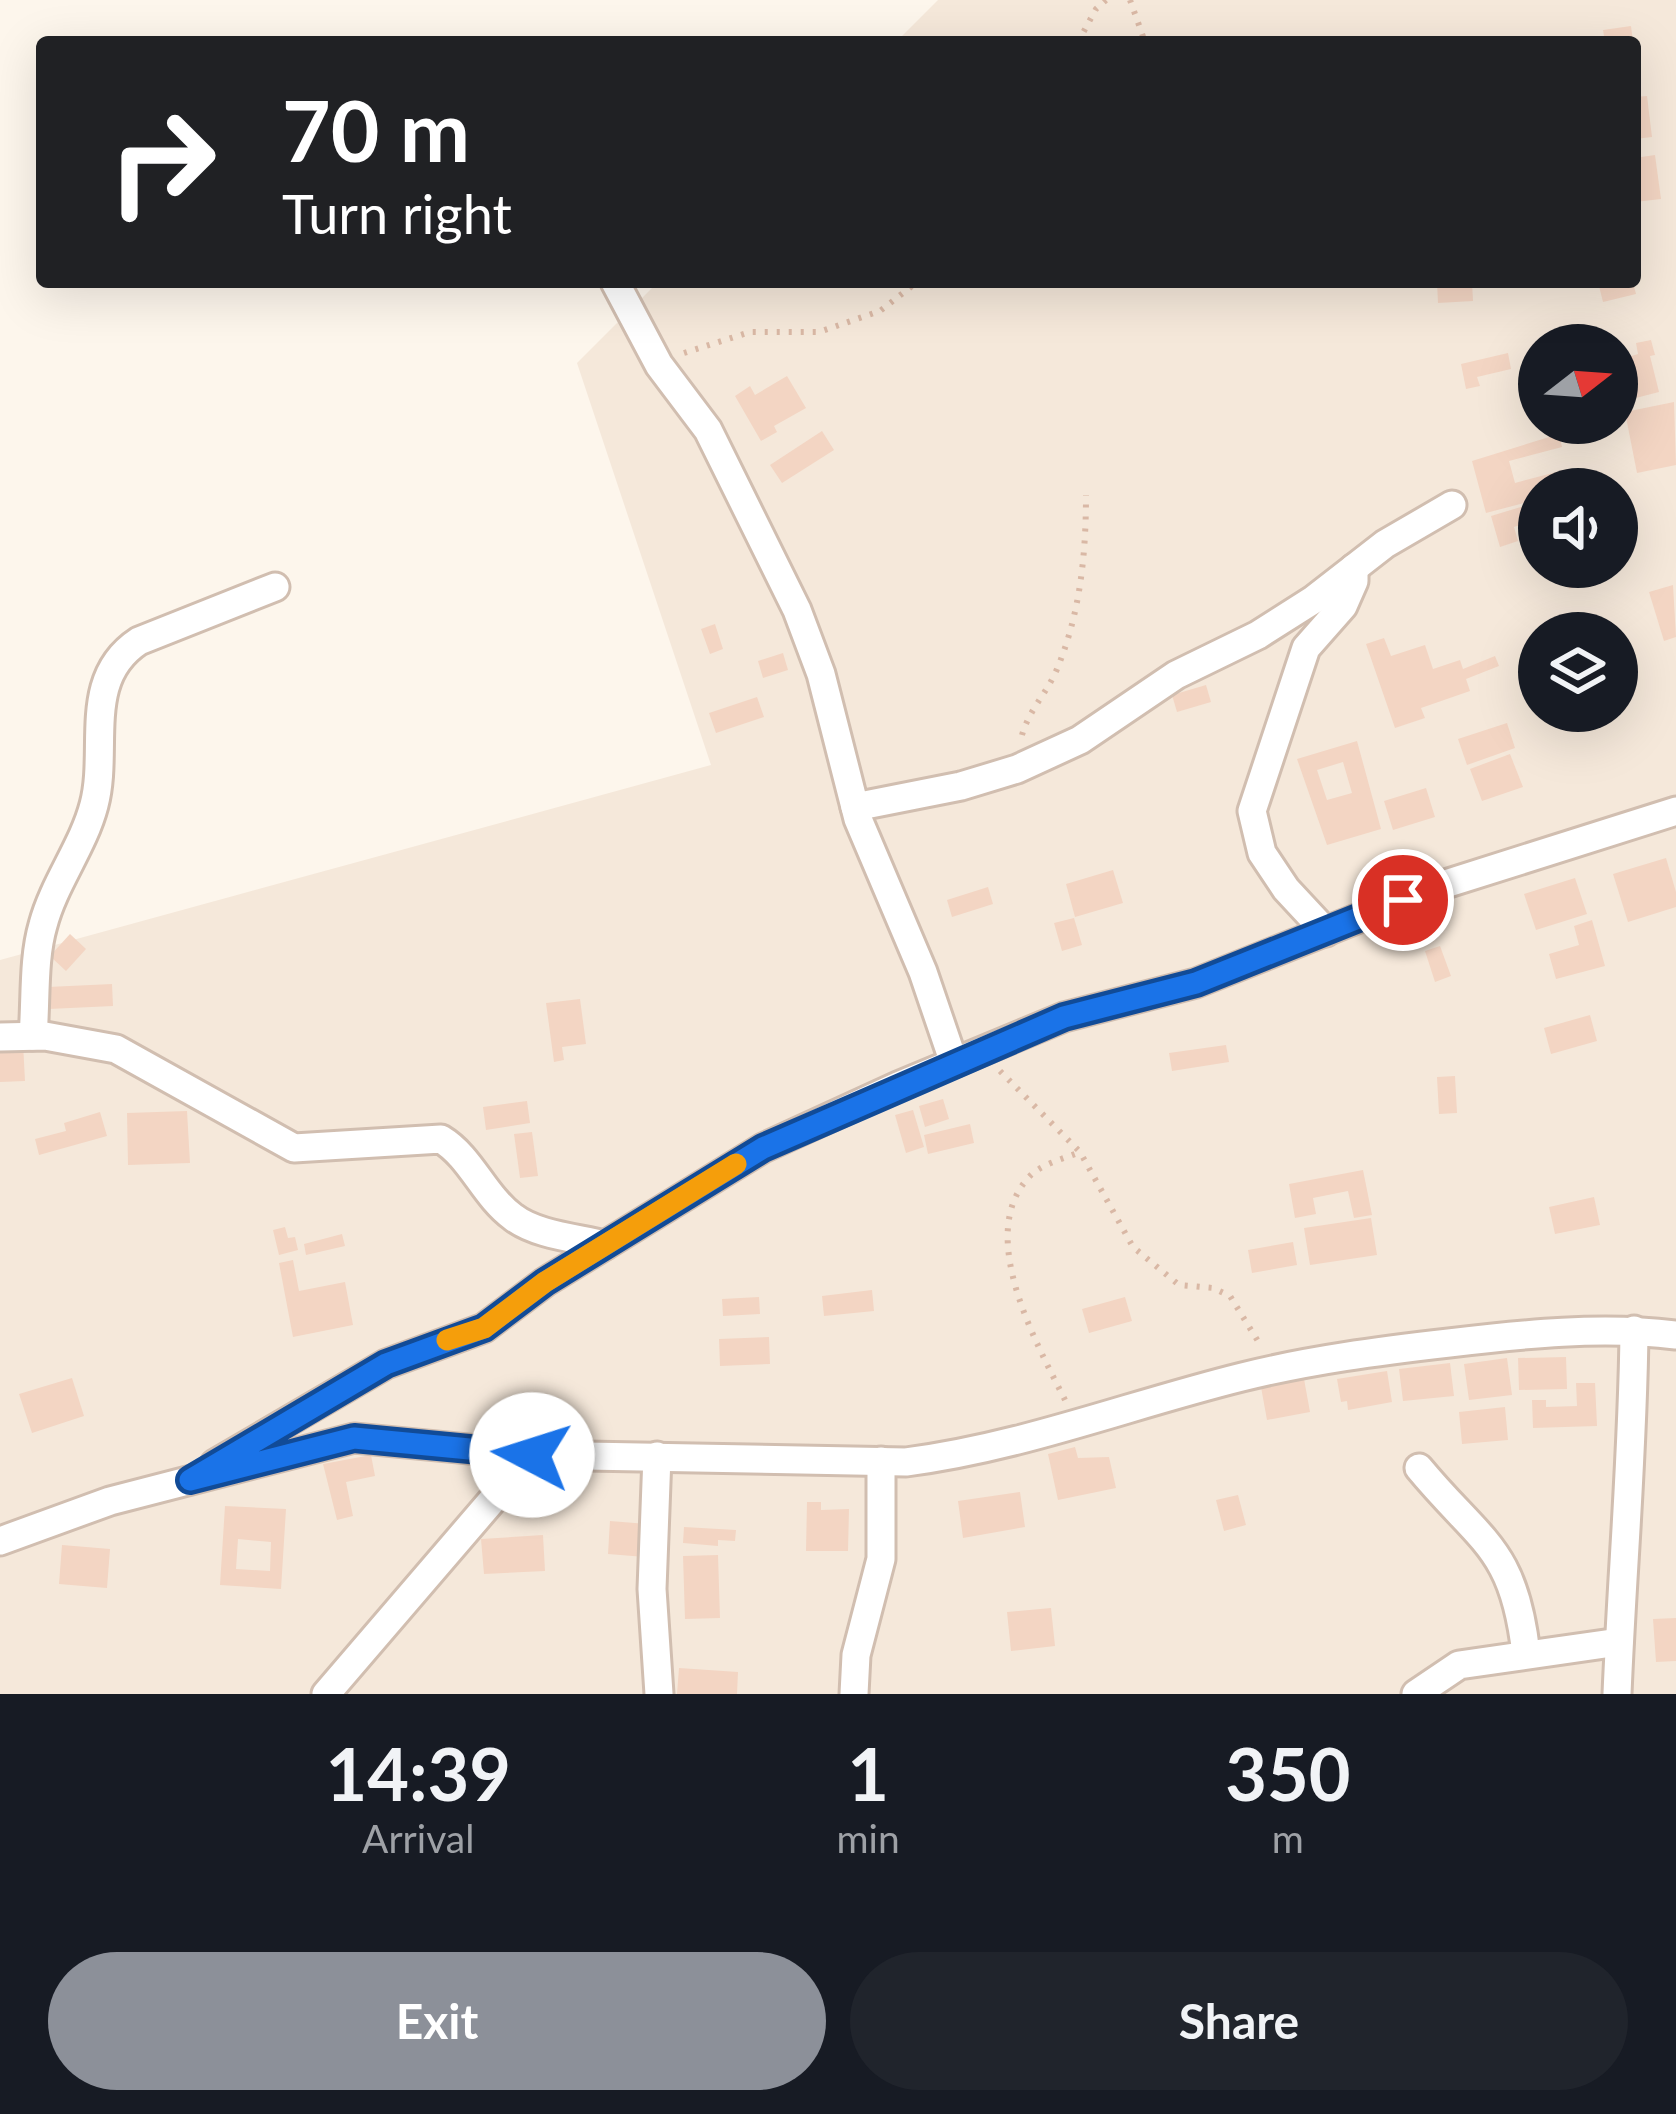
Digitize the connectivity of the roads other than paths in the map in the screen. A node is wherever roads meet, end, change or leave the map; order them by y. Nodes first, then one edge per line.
1 (618, 288) edge
2 (1452, 505) dead end
3 (1354, 568) junction
4 (275, 587) dead end
5 (855, 807) junction
6 (1676, 811) edge
7 (1326, 932) junction
8 (33, 1036) junction
9 (0, 1037) edge
10 (954, 1063) junction
11 (605, 1245) junction
12 (1634, 1330) junction
13 (1676, 1335) edge
14 (532, 1455) junction
15 (657, 1456) junction
16 (881, 1461) junction
17 (1419, 1468) dead end
18 (190, 1480) junction
19 (0, 1541) edge
20 (1619, 1642) junction
21 (1526, 1654) junction
22 (326, 1694) edge
23 (659, 1694) edge
24 (854, 1694) edge
25 (1416, 1694) edge
26 (1617, 1694) edge

1 - 5 street
2 - 3 street
3 - 5 street
3 - 7 street
4 - 8 street
5 - 10 street
6 - 7 street
7 - 10 street
8 - 9 street
8 - 11 street
10 - 11 street
11 - 18 street
12 - 13 street
12 - 16 street
12 - 20 street
14 - 15 street
14 - 18 street
14 - 22 street
15 - 16 street
15 - 23 street
16 - 24 street
17 - 21 street
18 - 19 street
20 - 21 street
20 - 26 street
21 - 25 street

